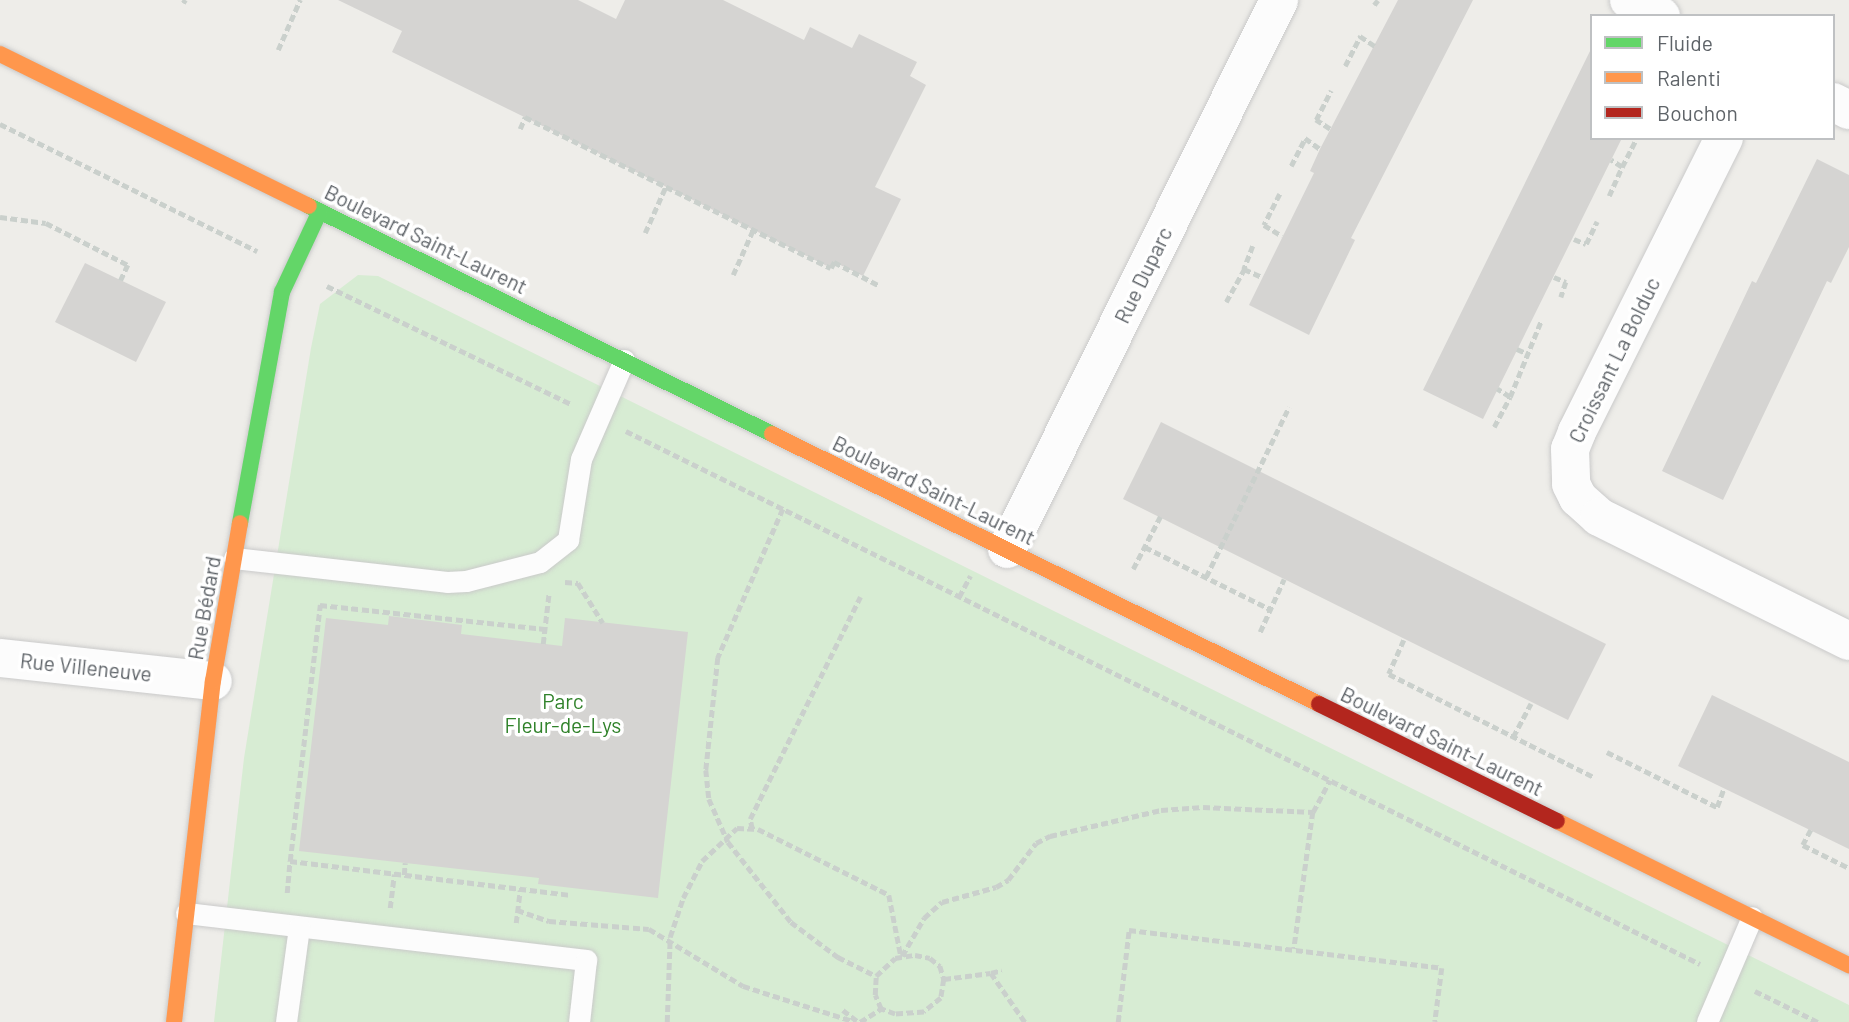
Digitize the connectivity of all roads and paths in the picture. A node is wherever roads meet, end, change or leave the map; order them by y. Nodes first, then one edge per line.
1 (300, 0) edge
2 (1279, 0) edge
3 (1629, 0) edge
4 (1657, 14) edge
5 (1376, 46) dead end
6 (278, 50) dead end
7 (0, 54) edge
8 (1345, 66) dead end
9 (1331, 91) dead end
10 (0, 124) edge
11 (520, 129) dead end
12 (1331, 129) dead end
13 (1636, 140) edge
14 (1723, 140) edge
15 (1320, 149) dead end
16 (1611, 160) dead end
17 (1291, 166) dead end
18 (1622, 167) junction
19 (666, 186) junction
20 (1280, 194) dead end
21 (1609, 196) dead end
22 (320, 211) junction
23 (0, 217) edge
24 (1597, 221) dead end
25 (753, 230) junction
26 (645, 233) dead end
27 (1282, 236) dead end
28 (1574, 239) dead end
29 (1253, 246) dead end
30 (261, 253) dead end
31 (1244, 269) junction
32 (733, 275) dead end
33 (1262, 277) dead end
34 (1555, 277) dead end
35 (121, 280) dead end
36 (325, 285) dead end
37 (880, 286) dead end
38 (1561, 296) dead end
39 (1226, 302) dead end
40 (1541, 321) dead end
41 (1517, 349) dead end
42 (1528, 354) junction
43 (624, 360) junction
44 (1497, 389) dead end
45 (1510, 397) junction
46 (568, 402) dead end
47 (1289, 407) dead end
48 (1494, 427) dead end
49 (636, 436) dead end
50 (783, 509) junction
51 (1160, 517) dead end
52 (1145, 547) junction
53 (1007, 549) junction
54 (234, 558) junction
55 (972, 571) dead end
56 (1206, 577) junction
57 (1284, 579) dead end
58 (860, 597) dead end
59 (959, 597) junction
60 (1115, 603) junction
61 (1270, 609) junction
62 (603, 623) dead end
63 (545, 629) junction
64 (1404, 640) dead end
65 (1849, 641) edge
66 (543, 644) dead end
67 (0, 657) edge
68 (1244, 666) junction
69 (213, 681) junction
70 (1531, 703) dead end
71 (1513, 737) junction
72 (1607, 752) dead end
73 (1594, 777) dead end
74 (1330, 780) junction
75 (1724, 788) dead end
76 (1313, 812) junction
77 (752, 829) junction
78 (1811, 830) dead end
79 (725, 835) junction
80 (290, 862) junction
81 (405, 863) dead end
82 (1849, 868) edge
83 (404, 876) junction
84 (570, 895) dead end
85 (286, 904) dead end
86 (517, 910) dead end
87 (186, 913) junction
88 (1752, 917) junction
89 (299, 927) junction
90 (670, 937) junction
91 (1294, 949) junction
92 (902, 957) junction
93 (1699, 963) dead end
94 (1849, 965) edge
95 (1002, 970) dead end
96 (991, 973) junction
97 (876, 976) junction
98 (944, 979) junction
99 (1751, 989) dead end
100 (881, 1009) junction
101 (843, 1010) dead end
102 (174, 1022) edge
103 (286, 1022) edge
104 (579, 1022) edge
105 (667, 1022) edge
106 (858, 1022) edge
107 (1025, 1022) edge
108 (1118, 1022) edge
109 (1436, 1022) edge
110 (1707, 1022) edge
111 (1818, 1022) edge

1 - 6 path
2 - 53 street, Rue Duparc
3 - 4 street
5 - 8 path
7 - 22 street, Boulevard Saint-Laurent
9 - 12 path
10 - 30 path
11 - 19 path
13 - 18 path
14 - 65 street, Croissant La Bolduc
15 - 17 path
16 - 18 path
18 - 21 path
19 - 25 path
19 - 26 path
20 - 27 path
22 - 43 street, Boulevard Saint-Laurent
22 - 54 street, Rue Bédard
23 - 35 path
24 - 28 path
25 - 32 path
25 - 37 path
29 - 31 path
31 - 33 path
31 - 39 path
34 - 38 path
36 - 46 path
40 - 42 path
41 - 42 path
42 - 45 path
43 - 53 street, Boulevard Saint-Laurent
43 - 54 lane
44 - 45 path
45 - 48 path
47 - 56 path
49 - 50 path
50 - 59 path
50 - 79 path
51 - 52 path
52 - 56 path
52 - 60 path
53 - 60 street, Boulevard Saint-Laurent
54 - 69 street, Rue Bédard
55 - 59 path
56 - 61 path
57 - 61 path
58 - 77 path
59 - 74 path
60 - 68 street, Boulevard Saint-Laurent
61 - 68 path
62 - 63 path
63 - 66 path
63 - 80 path
64 - 71 path
67 - 69 street, Rue Villeneuve
68 - 88 street, Boulevard Saint-Laurent
69 - 87 street, Rue Bédard
70 - 71 path
71 - 73 path
72 - 75 path
74 - 76 path
74 - 93 path
76 - 91 path
76 - 92 path
77 - 79 path
77 - 92 path
78 - 82 path
79 - 90 path
79 - 97 path
80 - 83 path
80 - 85 path
81 - 83 path
83 - 84 path
86 - 90 path
87 - 89 lane
87 - 102 street, Rue Bédard
88 - 94 street, Boulevard Saint-Laurent
88 - 110 lane
89 - 103 lane
89 - 104 lane
90 - 105 path
90 - 106 path
91 - 108 path
91 - 109 path
92 - 97 path
92 - 98 path
95 - 96 path
96 - 98 path
96 - 107 path
97 - 100 path
98 - 100 path
99 - 111 path
100 - 106 path
101 - 106 path

